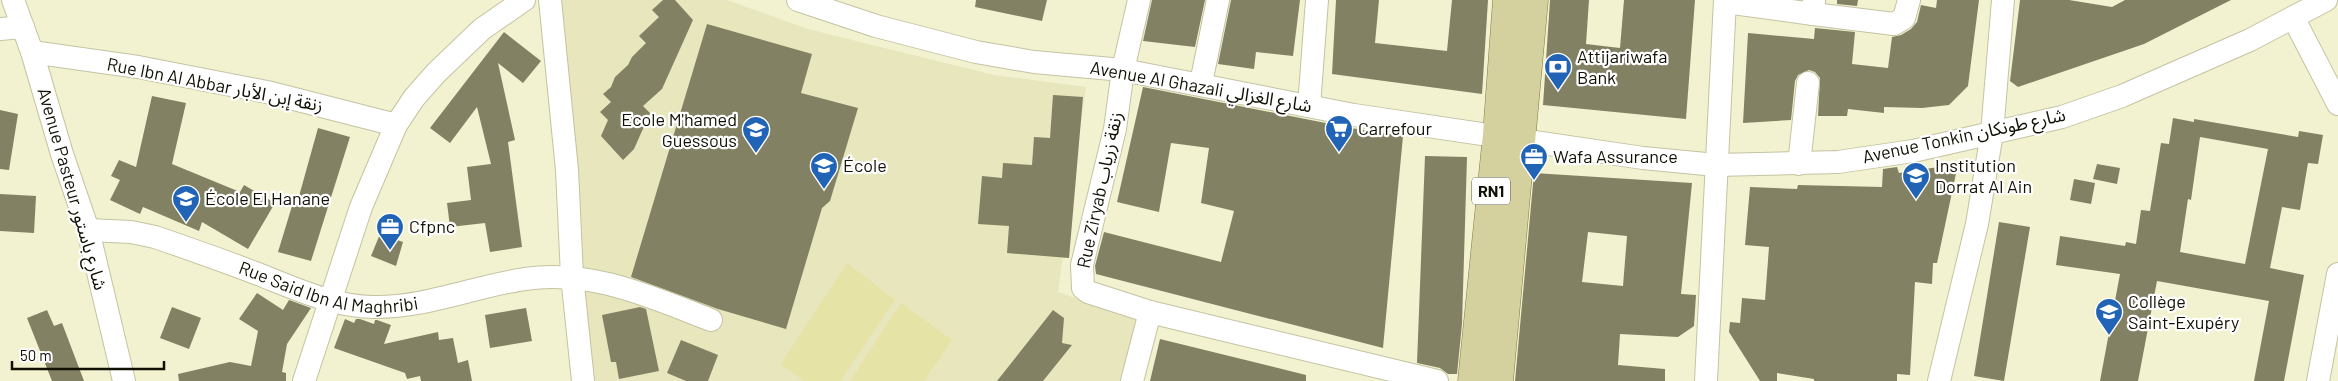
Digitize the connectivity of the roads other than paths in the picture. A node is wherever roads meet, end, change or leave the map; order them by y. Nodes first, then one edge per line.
1 (13, 0) edge
2 (524, 0) edge
3 (550, 0) edge
4 (798, 0) edge
5 (1139, 0) edge
6 (1218, 0) edge
7 (1318, 0) edge
8 (1507, 0) edge
9 (1534, 0) edge
10 (1909, 0) edge
11 (2003, 0) edge
12 (2326, 0) edge
13 (1725, 1) edge
14 (1814, 7) edge
15 (2294, 19) junction
16 (23, 27) junction
17 (0, 29) edge
18 (32, 52) junction
19 (1123, 70) junction
20 (1201, 83) junction
21 (1808, 83) dead end
22 (2338, 104) edge
23 (1309, 106) junction
24 (396, 125) junction
25 (1992, 133) junction
26 (1509, 137) junction
27 (1799, 164) junction
28 (1716, 165) junction
29 (88, 230) junction
30 (2338, 274) edge
31 (572, 276) junction
32 (331, 302) junction
33 (1150, 312) junction
34 (711, 320) dead end
35 (2330, 361) edge
36 (124, 381) edge
37 (304, 381) edge
38 (583, 381) edge
39 (1132, 381) edge
40 (1437, 381) edge
41 (1472, 381) edge
42 (1500, 381) edge
43 (1706, 381) edge
44 (1939, 381) edge
45 (2318, 381) edge

1 - 16 street, Avenue Pasteur شارع باستور
2 - 24 street
3 - 31 street
4 - 19 street, Avenue Al Ghazali شارع الغزالي
5 - 19 street, Rue Ziryab زنقة زرياب
6 - 20 street
7 - 23 street
8 - 26 main road, RN1
9 - 26 main road, RN1
10 - 14 street
11 - 25 street
12 - 15 street, Avenue Tonkin شارع طونكان
13 - 14 street
13 - 28 street
15 - 22 street
15 - 25 street, Avenue Tonkin شارع طونكان
16 - 17 street
16 - 18 street, Avenue Pasteur شارع باستور
18 - 24 street, Rue Ibn Al Abbar زنقة إبن الأبار
18 - 29 street, Avenue Pasteur شارع باستور
19 - 20 street, Avenue Al Ghazali شارع الغزالي
19 - 33 street, Rue Ziryab زنقة زرياب
20 - 23 street, Avenue Al Ghazali شارع الغزالي
21 - 27 street
23 - 26 street, Avenue Al Ghazali شارع الغزالي
24 - 32 street
25 - 27 street, Avenue Tonkin شارع طونكان
25 - 44 street
26 - 28 street, Avenue Tonkin شارع طونكان
26 - 41 main road, RN1
26 - 42 main road, RN1
27 - 28 street, Avenue Tonkin شارع طونكان
28 - 43 street
29 - 32 street, Rue Said Ibn Al Maghribi
29 - 36 street, Avenue Pasteur شارع باستور
30 - 35 street
31 - 32 street, Rue Said Ibn Al Maghribi
31 - 34 street, Rue Said Ibn Al Maghribi
31 - 38 street
32 - 37 street
33 - 39 street
33 - 40 street, Rue Ziryab زنقة زرياب
35 - 45 street

